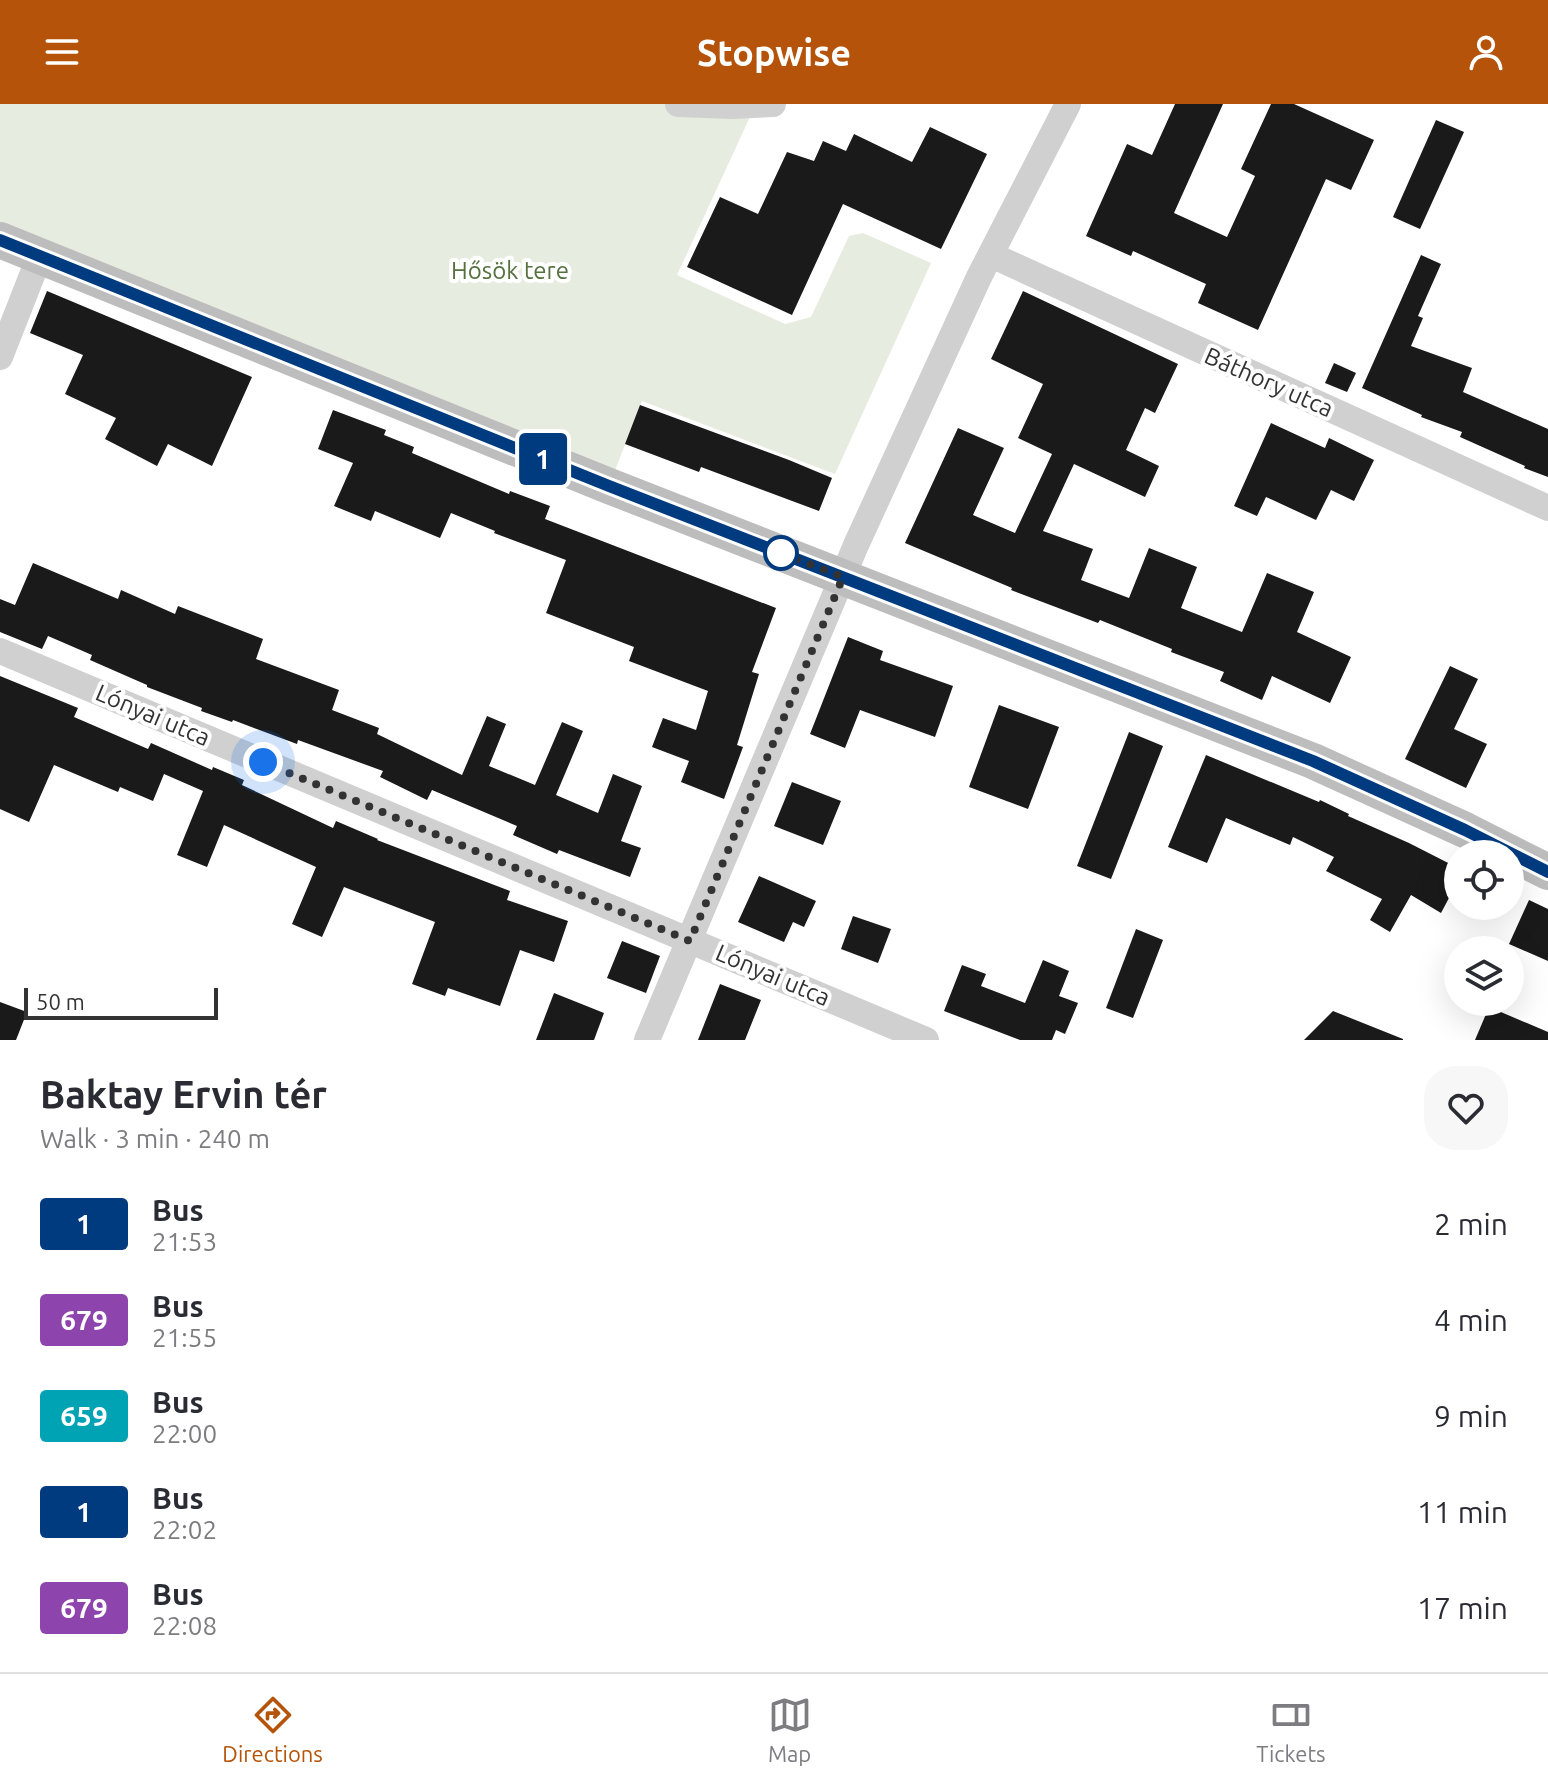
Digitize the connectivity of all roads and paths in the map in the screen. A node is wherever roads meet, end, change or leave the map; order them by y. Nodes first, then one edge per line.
1 (678, 104) edge
2 (773, 104) edge
3 (1068, 104) edge
4 (0, 240) edge
5 (40, 255) junction
6 (991, 255) junction
7 (0, 357) edge
8 (1548, 508) edge
9 (843, 577) junction
10 (0, 651) edge
11 (1548, 872) edge
12 (690, 941) junction
13 (647, 1040) edge
14 (926, 1040) edge

1 - 2 street
3 - 6 street
4 - 5 main road
5 - 7 street
5 - 9 main road
6 - 8 street, Báthory utca
6 - 9 street
9 - 11 main road
9 - 12 street
10 - 12 street, Lónyai utca
12 - 13 street
12 - 14 street, Lónyai utca

